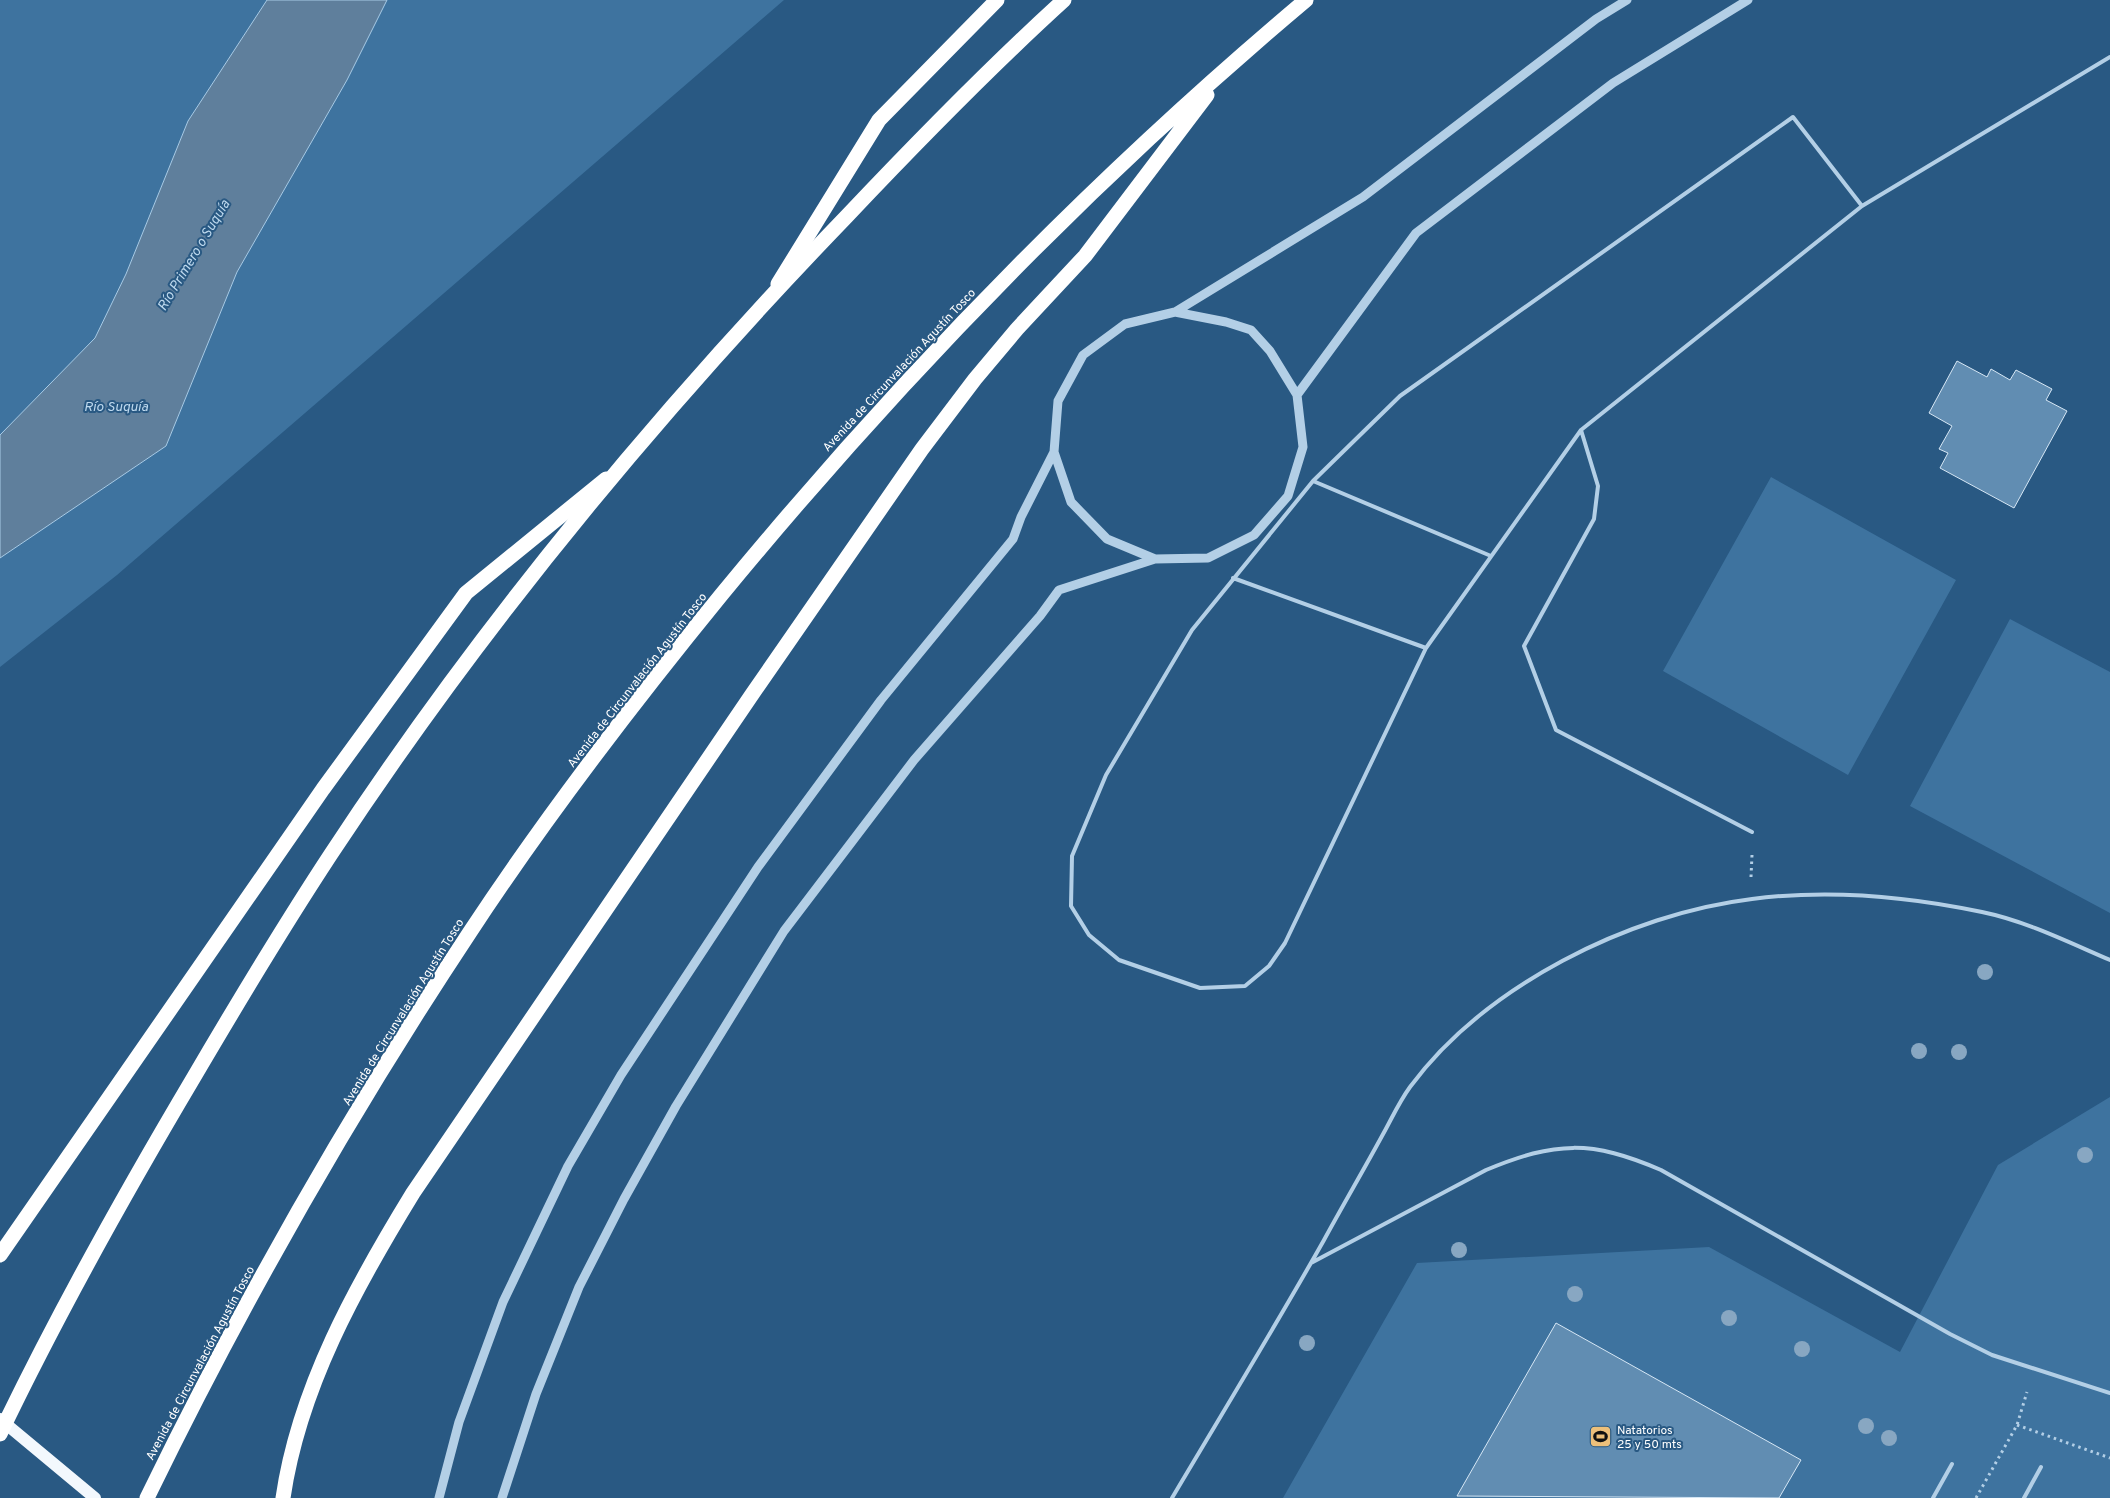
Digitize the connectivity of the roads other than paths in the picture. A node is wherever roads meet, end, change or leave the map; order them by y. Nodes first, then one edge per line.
1 (997, 0) edge
2 (1064, 0) edge
3 (1306, 0) edge
4 (1627, 0) edge
5 (1748, 0) edge
6 (2110, 57) edge
7 (1230, 63) junction
8 (1862, 206) junction
9 (772, 294) junction
10 (1175, 312) junction
11 (1297, 395) junction
12 (1580, 430) junction
13 (1054, 452) junction
14 (625, 464) junction
15 (1312, 481) junction
16 (1491, 556) junction
17 (1155, 559) junction
18 (1232, 578) junction
19 (1426, 648) junction
20 (1752, 832) road end
21 (2110, 960) edge
22 (0, 1255) edge
23 (1311, 1263) junction
24 (2110, 1393) edge
25 (0, 1419) edge
26 (0, 1434) edge
27 (1952, 1464) dead end
28 (2041, 1468) dead end
29 (96, 1498) edge
30 (147, 1498) edge
31 (283, 1498) edge
32 (439, 1498) edge
33 (502, 1498) edge
34 (1172, 1498) edge
35 (1933, 1498) edge
36 (2024, 1498) edge

1 - 9 highway, bridge
2 - 9 highway, bridge
3 - 7 highway, Avenida de Circunvalación Agustín Tosco
4 - 10 street
5 - 11 street
6 - 8 lane
7 - 30 highway, Avenida de Circunvalación Agustín Tosco
7 - 31 highway
8 - 12 lane
8 - 15 lane
9 - 14 highway, bridge
10 - 11 street
10 - 13 street
11 - 17 street
12 - 16 lane
12 - 20 lane
13 - 17 street
13 - 32 street
14 - 22 highway, bridge
14 - 26 highway, bridge
15 - 16 lane
15 - 18 lane
16 - 19 lane
17 - 33 street
18 - 19 lane
18 - 19 lane
21 - 23 lane
23 - 24 lane
23 - 34 lane
25 - 29 main road
27 - 35 lane
28 - 36 lane

